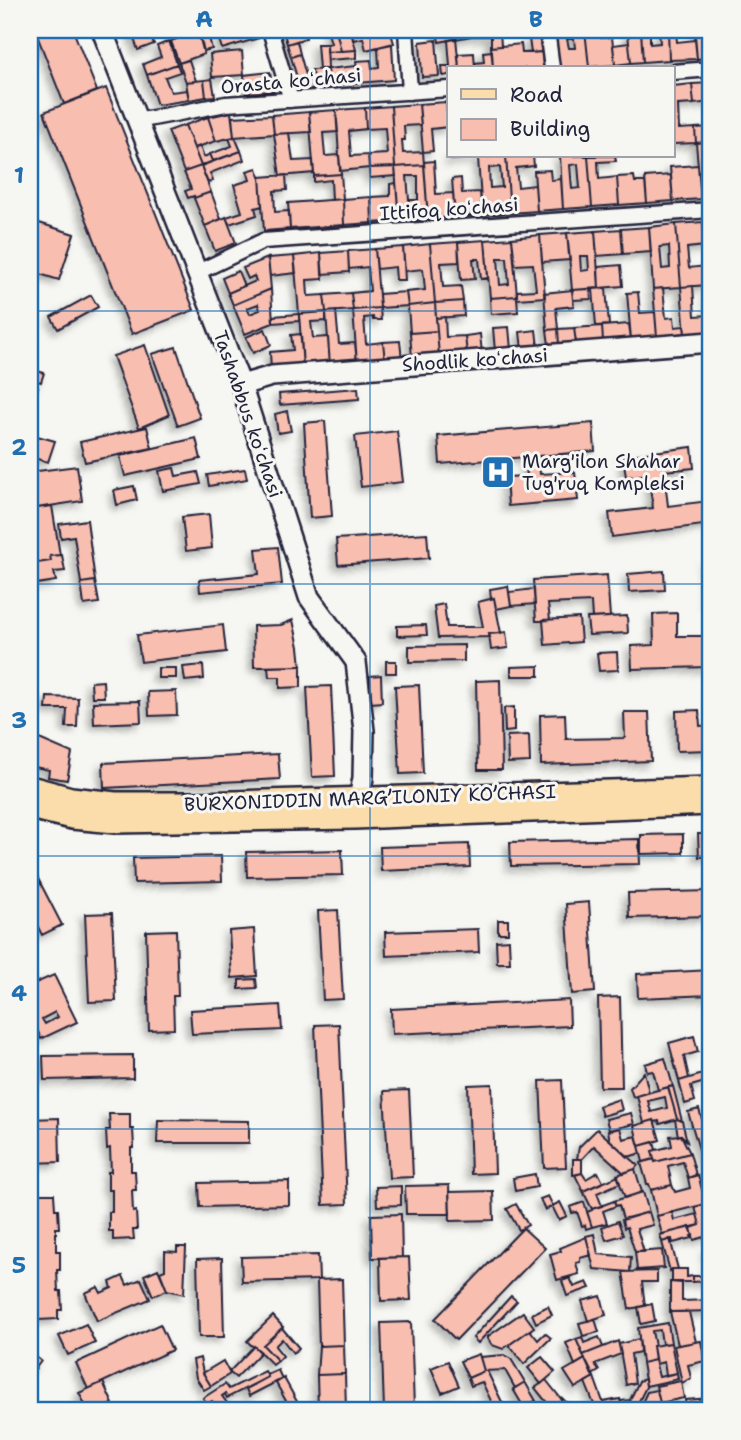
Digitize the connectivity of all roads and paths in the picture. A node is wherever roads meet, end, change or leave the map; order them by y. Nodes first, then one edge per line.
1 (102, 30) edge
2 (270, 30) edge
3 (406, 30) edge
4 (547, 30) edge
5 (552, 66) edge
6 (711, 69) edge
7 (674, 72) edge
8 (447, 89) edge
9 (410, 92) junction
10 (291, 100) junction
11 (137, 121) junction
12 (711, 210) edge
13 (196, 273) junction
14 (711, 342) edge
15 (241, 385) junction
16 (30, 787) edge
17 (711, 788) edge
18 (711, 804) edge
19 (30, 808) edge
20 (357, 808) junction

1 - 11 street, Tashabbus koʻchasi
2 - 10 street
3 - 9 street
4 - 5 street
6 - 7 street
8 - 9 street, Orasta koʻchasi
9 - 10 street, Orasta koʻchasi
10 - 11 street, Orasta koʻchasi
11 - 13 street, Tashabbus koʻchasi
12 - 13 street, Ittifoq koʻchasi
13 - 15 street, Tashabbus koʻchasi
14 - 15 street, Shodlik koʻchasi
15 - 20 street, Tashabbus koʻchasi
16 - 20 main road, BURXONIDDIN MARG’ILONIY KO’CHASI
17 - 20 main road, BURXONIDDIN MARG’ILONIY KO’CHASI
18 - 20 main road, BURXONIDDIN MARG’ILONIY KO’CHASI
19 - 20 main road, BURXONIDDIN MARG’ILONIY KO’CHASI

